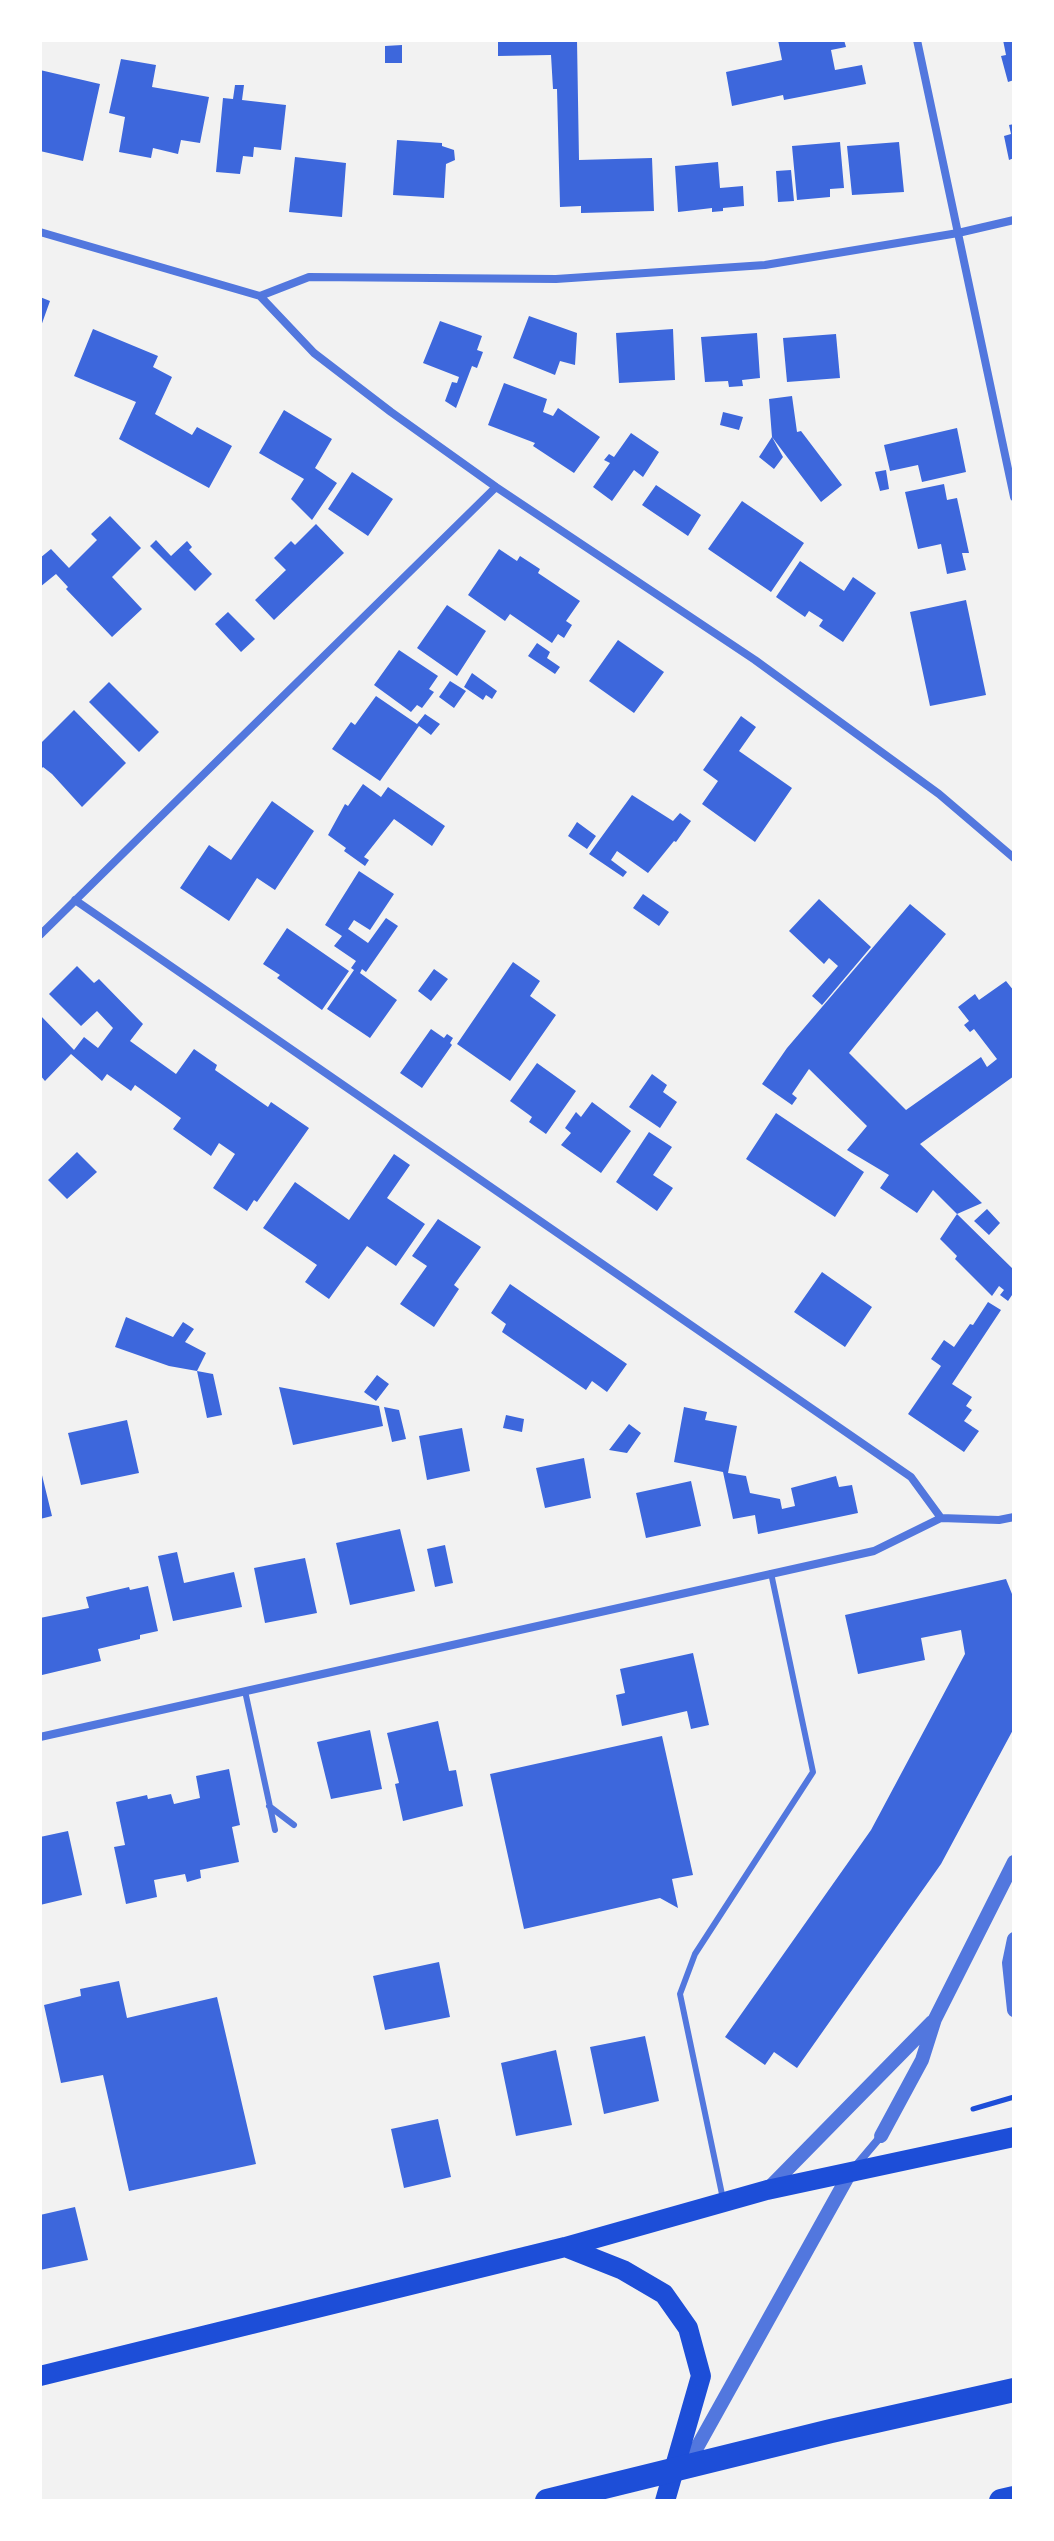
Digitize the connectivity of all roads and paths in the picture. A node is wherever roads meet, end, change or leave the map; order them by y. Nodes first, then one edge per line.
1 (917, 40) edge
2 (1014, 220) edge
3 (40, 232) edge
4 (958, 233) junction
5 (260, 296) junction
6 (496, 487) junction
7 (1014, 497) edge
8 (1014, 858) edge
9 (75, 900) junction
10 (40, 935) edge
11 (1014, 1517) edge
12 (941, 1518) junction
13 (771, 1573) junction
14 (245, 1691) junction
15 (40, 1737) edge
16 (269, 1806) junction
17 (294, 1825) dead end
18 (275, 1830) dead end
19 (1014, 1862) edge
20 (1014, 1939) edge
21 (1014, 2010) edge
22 (935, 2019) junction
23 (881, 2136) joint
24 (1014, 2137) edge
25 (851, 2171) junction
26 (767, 2190) junction
27 (723, 2203) junction
28 (565, 2247) junction
29 (40, 2376) edge
30 (1014, 2390) edge
31 (1014, 2498) edge
32 (547, 2501) edge
33 (666, 2501) edge
34 (1001, 2501) edge

1 - 4 street
2 - 4 street
3 - 5 street
4 - 5 street
4 - 7 street
5 - 6 street
6 - 8 street
6 - 9 street
9 - 10 street
9 - 12 street
11 - 12 street
12 - 13 street
13 - 14 street
13 - 27 lane
14 - 15 street
14 - 16 lane
16 - 17 lane
16 - 18 lane
19 - 22 street
20 - 21 street
22 - 23 street
22 - 26 street
23 - 25 street
24 - 25 main road
25 - 26 main road
25 - 33 street
26 - 27 main road
27 - 28 main road
28 - 29 main road
28 - 33 main road
30 - 32 highway
31 - 34 highway

